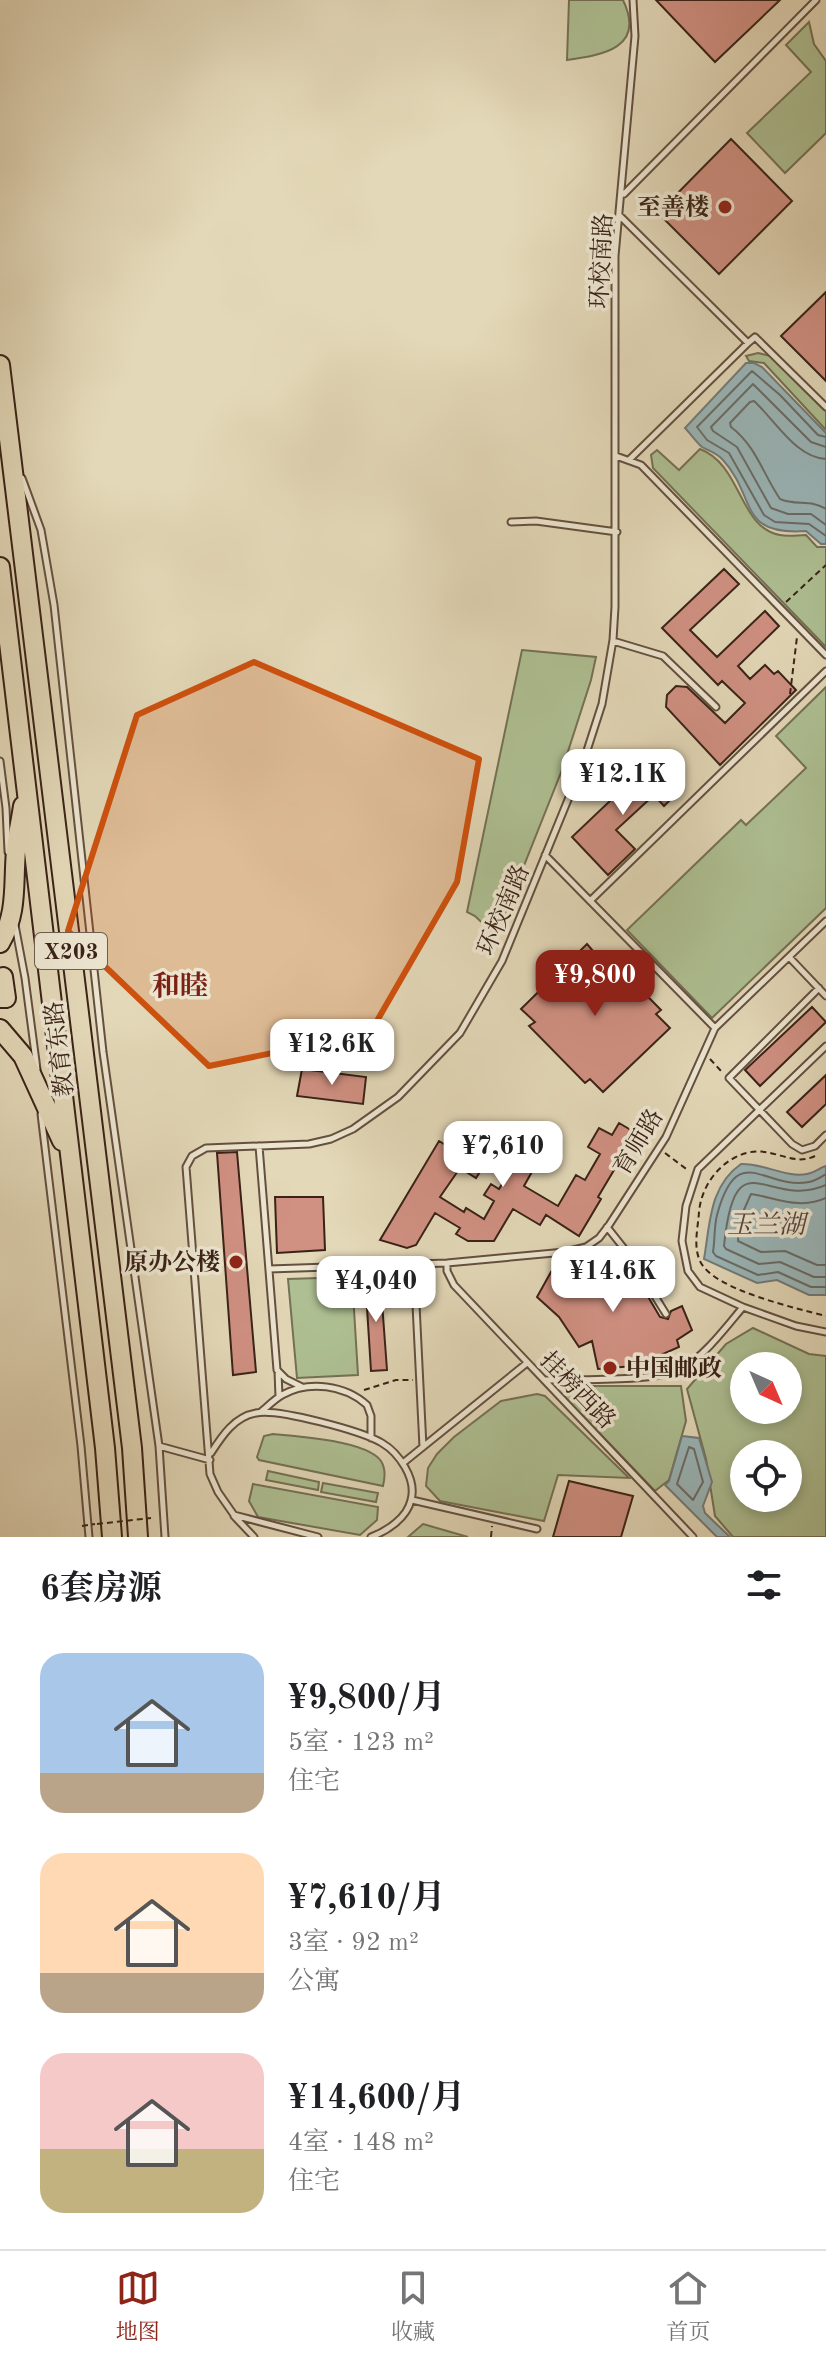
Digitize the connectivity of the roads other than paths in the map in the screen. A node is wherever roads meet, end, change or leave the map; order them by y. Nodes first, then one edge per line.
1 (633, 0) edge
2 (816, 0) edge
3 (623, 195) junction
4 (620, 216) junction
5 (748, 343) junction
6 (0, 365) edge
7 (826, 407) edge
8 (12, 452) junction
9 (616, 456) junction
10 (630, 459) junction
11 (511, 522) dead end
12 (617, 532) junction
13 (0, 567) edge
14 (613, 641) junction
15 (826, 655) edge
16 (826, 671) edge
17 (716, 707) dead end
18 (0, 761) edge
19 (27, 784) junction
20 (545, 855) junction
21 (9, 894) junction
22 (590, 901) junction
23 (13, 913) junction
24 (826, 921) edge
25 (0, 928) edge
26 (0, 943) edge
27 (789, 957) junction
28 (0, 978) edge
29 (819, 988) junction
30 (826, 996) edge
31 (0, 998) edge
32 (715, 1028) junction
33 (0, 1029) edge
34 (0, 1037) edge
35 (826, 1046) edge
36 (40, 1096) junction
37 (761, 1110) junction
38 (42, 1119) junction
39 (826, 1135) edge
40 (259, 1146) junction
41 (68, 1155) junction
42 (607, 1227) junction
43 (447, 1263) junction
44 (414, 1264) junction
45 (269, 1269) junction
46 (743, 1307) junction
47 (666, 1314) dead end
48 (826, 1332) edge
49 (527, 1363) junction
50 (277, 1370) junction
51 (544, 1380) junction
52 (302, 1387) junction
53 (279, 1397) junction
54 (260, 1413) junction
55 (371, 1438) junction
56 (159, 1446) junction
57 (423, 1447) junction
58 (210, 1457) junction
59 (403, 1463) junction
60 (412, 1500) junction
61 (234, 1515) junction
62 (537, 1529) dead end
63 (688, 1535) edge
64 (89, 1537) edge
65 (112, 1537) edge
66 (138, 1537) edge
67 (165, 1537) edge
68 (252, 1537) edge
69 (318, 1537) edge
70 (371, 1537) edge

1 - 3 lane, 环校南路
2 - 3 lane
3 - 4 lane, 环校南路
4 - 5 lane
4 - 9 lane, 环校南路
5 - 7 lane
5 - 10 lane
6 - 8 main road, 教育东路 / X203
8 - 56 lane
8 - 66 main road, 教育东路 / X203
9 - 10 lane
9 - 12 lane, 环校南路
10 - 15 lane
11 - 12 lane
12 - 14 lane, 环校南路
13 - 19 main road, 教育东路 / X203
14 - 17 lane
14 - 20 lane, 环校南路
16 - 22 lane
18 - 21 lane
19 - 23 main road
19 - 41 main road, 教育东路 / X203
20 - 22 lane
20 - 40 lane, 环校南路
21 - 23 lane
21 - 25 lane
22 - 32 lane
23 - 26 main road
23 - 36 lane
24 - 27 lane, 育师路
27 - 29 lane
27 - 32 lane, 育师路
28 - 31 main road
29 - 30 lane
29 - 37 lane
32 - 42 lane, 育师路
33 - 36 main road
34 - 38 lane
35 - 37 lane
36 - 38 lane
36 - 41 main road
37 - 39 lane
37 - 46 lane
38 - 64 lane
40 - 45 lane
40 - 58 lane, 环校南路
41 - 65 main road, 教育东路 / X203
42 - 43 lane, 育师路
42 - 47 lane
43 - 44 lane, 育师路
43 - 49 lane, 挂榜西路
44 - 45 lane, 育师路
44 - 57 lane
45 - 50 lane
46 - 48 lane
46 - 51 lane
49 - 51 lane, 挂榜西路
49 - 57 lane
50 - 52 lane
50 - 53 lane
51 - 63 lane, 挂榜西路
52 - 53 lane
52 - 55 lane
53 - 54 lane
54 - 55 lane
54 - 58 lane
55 - 59 lane
56 - 58 lane
56 - 67 lane
57 - 59 lane
58 - 61 lane
59 - 60 lane
60 - 62 lane
60 - 70 lane
61 - 68 lane
61 - 69 lane

